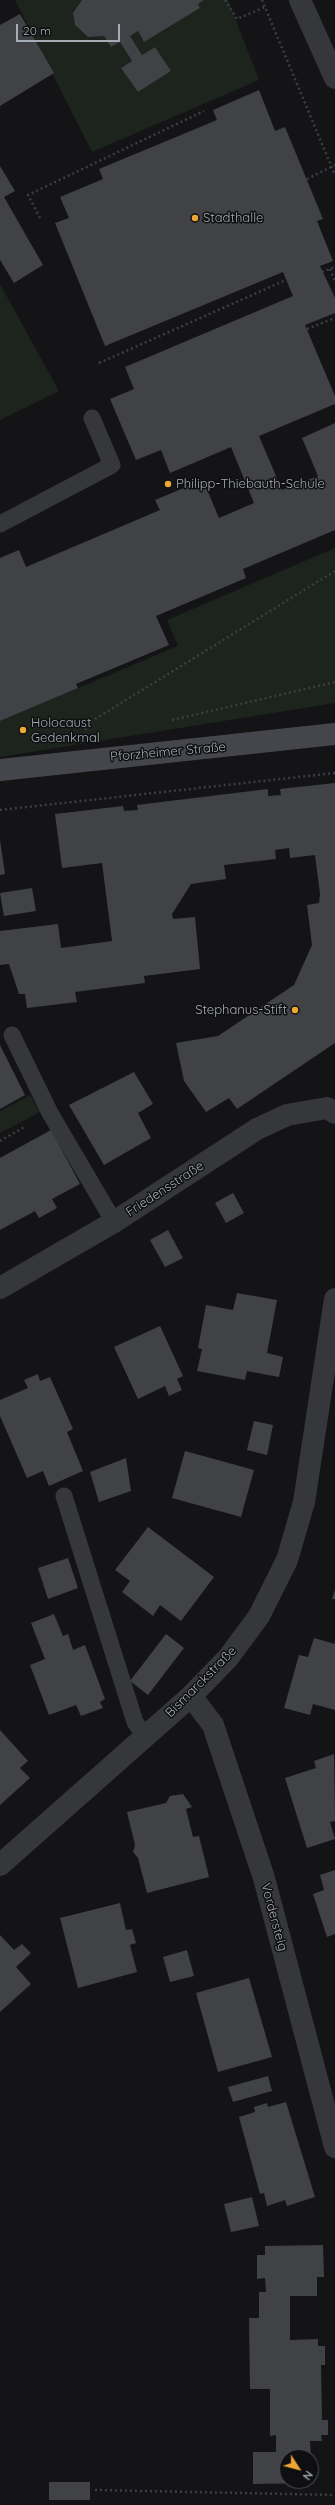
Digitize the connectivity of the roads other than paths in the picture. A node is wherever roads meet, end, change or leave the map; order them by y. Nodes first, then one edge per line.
1 (300, 0) edge
2 (335, 78) edge
3 (92, 418) dead end
4 (0, 524) edge
5 (335, 734) edge
6 (0, 770) edge
7 (12, 1035) dead end
8 (335, 1113) edge
9 (114, 1222) junction
10 (0, 1288) edge
11 (335, 1299) edge
12 (64, 1496) dead end
13 (191, 1696) junction
14 (145, 1736) junction
15 (0, 1865) edge
16 (335, 2147) edge

1 - 2 street
3 - 4 lane
5 - 6 main road, Pforzheimer Straße
7 - 9 lane
8 - 9 street, Friedensstraße
9 - 10 street, Friedensstraße
11 - 13 street, Bismarckstraße
12 - 14 lane
13 - 14 street, Bismarckstraße
13 - 16 street, Vordersteig
14 - 15 street, Bismarckstraße

